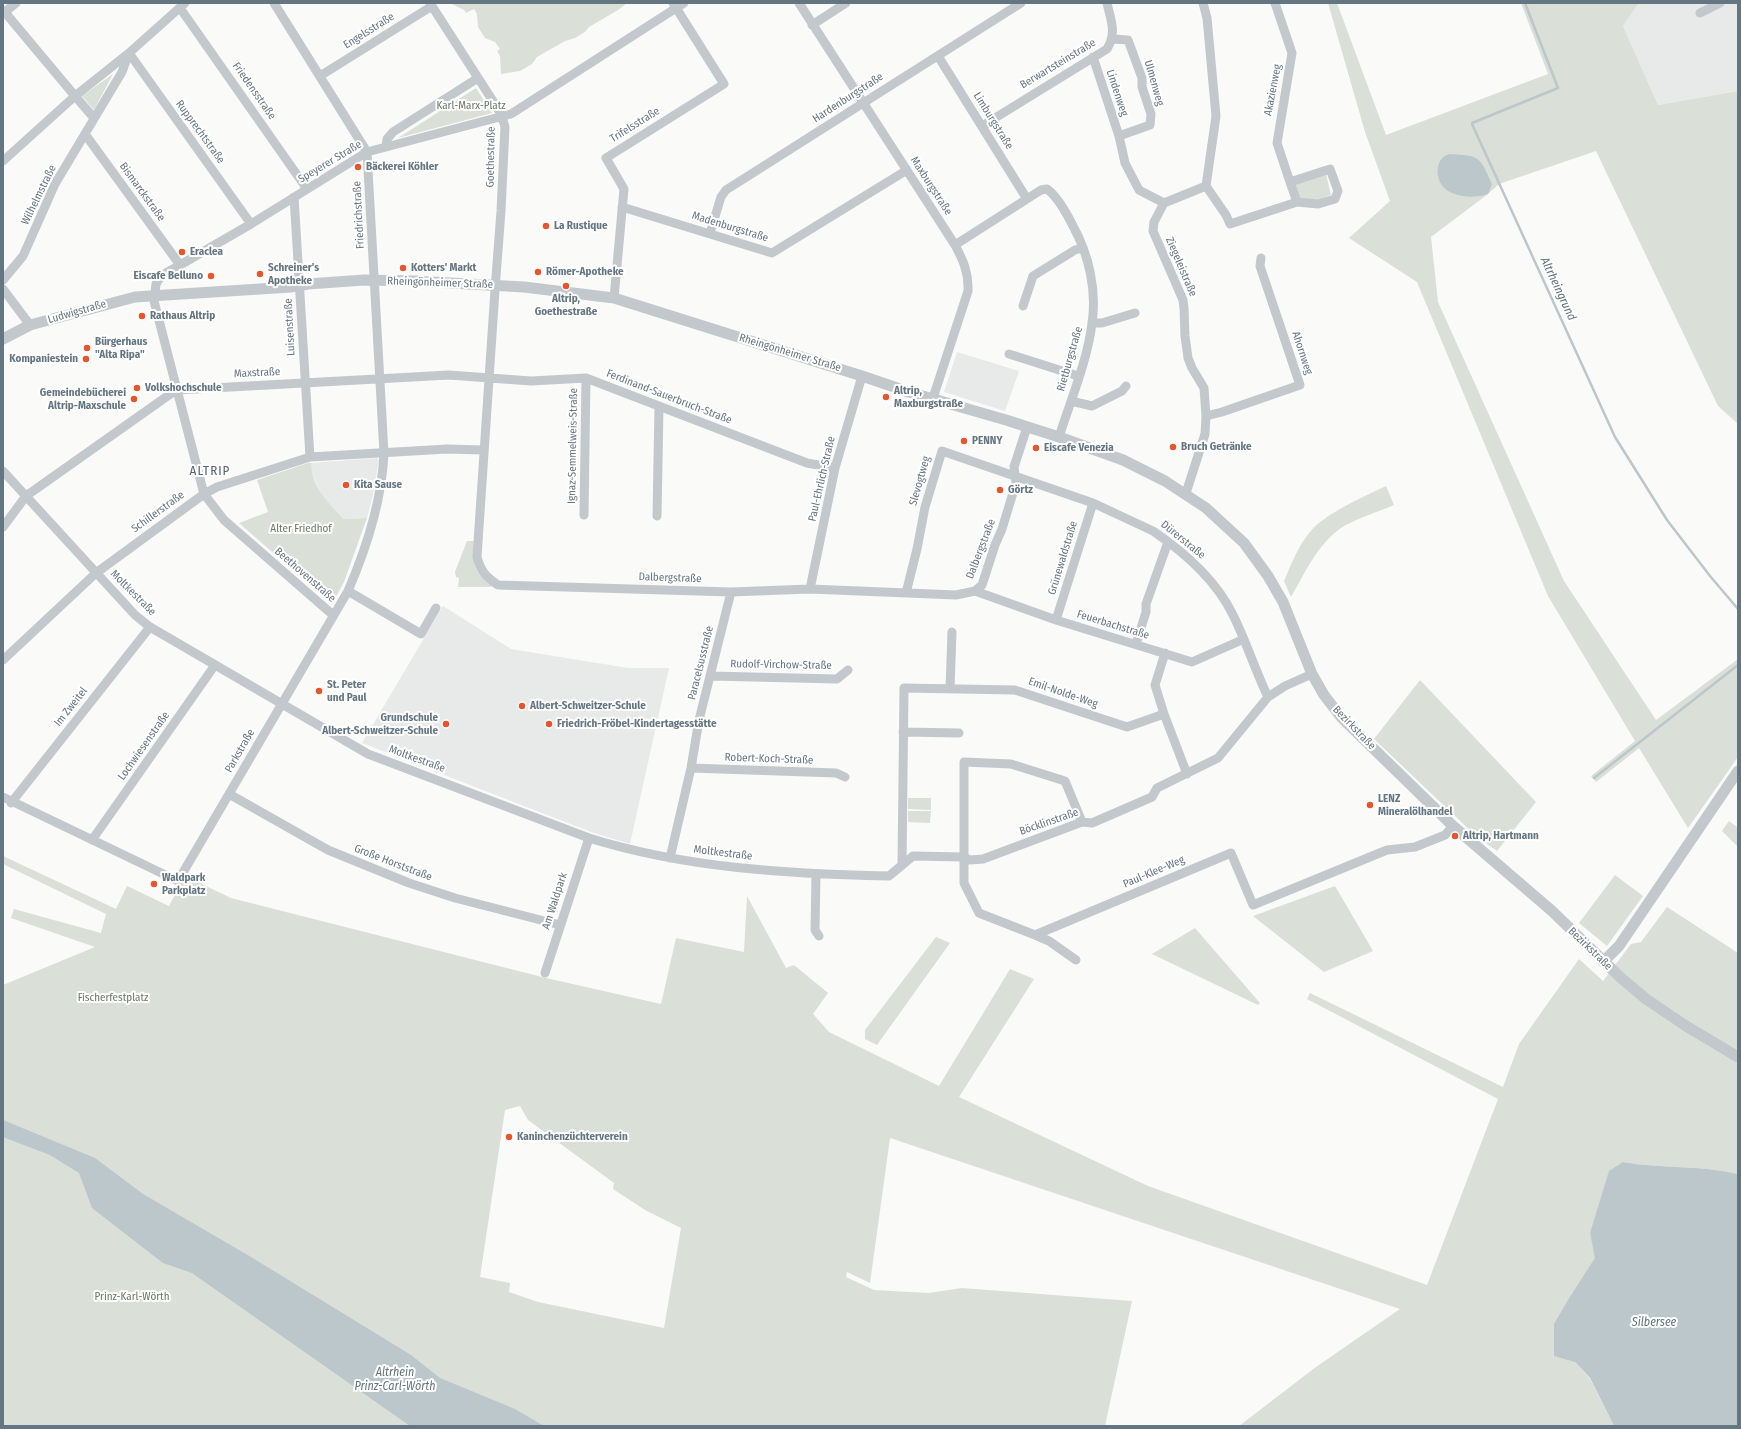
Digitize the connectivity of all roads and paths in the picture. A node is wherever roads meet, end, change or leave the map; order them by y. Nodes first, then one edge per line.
1 (16, 3) edge
2 (274, 3) edge
3 (684, 3) edge
4 (799, 3) edge
5 (846, 3) edge
6 (1021, 3) edge
7 (1107, 3) edge
8 (1202, 3) edge
9 (1275, 3) edge
10 (1720, 3) edge
11 (431, 4) edge
12 (182, 5) edge
13 (674, 6) edge
14 (4, 11) edge
15 (1700, 13) dead end
16 (812, 25) junction
17 (1113, 39) junction
18 (129, 53) junction
19 (938, 56) junction
20 (1093, 57) junction
21 (320, 76) junction
22 (478, 78) junction
23 (75, 96) junction
24 (863, 102) junction
25 (502, 117) junction
26 (94, 118) junction
27 (982, 126) junction
28 (85, 134) junction
29 (1119, 136) junction
30 (386, 146) junction
31 (367, 152) junction
32 (3, 161) edge
33 (906, 170) junction
34 (1290, 182) junction
35 (1206, 186) junction
36 (308, 189) junction
37 (294, 197) junction
38 (1027, 199) junction
39 (1297, 202) junction
40 (1164, 203) junction
41 (622, 207) junction
42 (251, 224) junction
43 (710, 233) junction
44 (954, 245) junction
45 (1083, 248) junction
46 (1261, 258) dead end
47 (180, 265) junction
48 (3, 280) edge
49 (374, 281) junction
50 (495, 285) junction
51 (300, 286) junction
52 (3, 289) edge
53 (154, 295) junction
54 (614, 298) junction
55 (1023, 306) dead end
56 (1135, 313) dead end
57 (1092, 323) junction
58 (30, 325) junction
59 (3, 339) edge
60 (1008, 354) dead end
61 (862, 376) junction
62 (1078, 376) junction
63 (380, 378) junction
64 (489, 378) junction
65 (586, 378) junction
66 (305, 383) junction
67 (1126, 386) dead end
68 (176, 390) junction
69 (932, 398) junction
70 (1071, 401) junction
71 (659, 406) junction
72 (1206, 416) junction
73 (1027, 427) junction
74 (1059, 437) junction
75 (484, 450) junction
76 (384, 453) junction
77 (310, 457) junction
78 (835, 468) junction
79 (3, 471) edge
80 (1015, 475) junction
81 (1186, 493) junction
82 (204, 494) junction
83 (26, 496) junction
84 (1093, 503) junction
85 (584, 515) dead end
86 (657, 516) dead end
87 (3, 527) edge
88 (1168, 542) junction
89 (96, 573) junction
90 (810, 589) junction
91 (348, 591) junction
92 (974, 591) junction
93 (731, 592) junction
94 (906, 593) junction
95 (436, 608) dead end
96 (334, 615) junction
97 (1056, 620) junction
98 (150, 627) junction
99 (952, 632) dead end
100 (1244, 639) junction
101 (1136, 644) junction
102 (1165, 653) junction
103 (5, 655) edge
104 (215, 665) junction
105 (848, 670) dead end
106 (1312, 674) junction
107 (710, 676) junction
108 (950, 689) junction
109 (1268, 697) junction
110 (281, 703) junction
111 (1164, 714) junction
112 (903, 732) junction
113 (959, 733) dead end
114 (691, 768) junction
115 (1738, 771) edge
116 (1187, 774) junction
117 (845, 777) dead end
118 (229, 794) junction
119 (3, 797) edge
120 (11, 803) junction
121 (1082, 822) junction
122 (1454, 826) junction
123 (588, 838) junction
124 (92, 840) junction
125 (963, 857) junction
126 (670, 858) junction
127 (902, 865) junction
128 (816, 875) junction
129 (560, 925) junction
130 (1035, 935) junction
131 (819, 936) dead end
132 (1076, 960) dead end
133 (1603, 962) junction
134 (545, 973) dead end
135 (1738, 1057) edge

1 - 14 street
2 - 21 street, Friedrichstraße
3 - 13 street, Speyerer Straße
4 - 16 street, Maxburgstraße
5 - 16 street
6 - 19 street, Hardenburgstraße
7 - 17 street
8 - 35 street
9 - 34 street, Akazienweg
10 - 15 street
11 - 21 street, Engelsstraße
11 - 22 street, Goethestraße
12 - 18 street, Wilhelmstraße
12 - 36 street, Friedensstraße
13 - 25 street, Speyerer Straße
13 - 41 street, Trifelsstraße
14 - 23 street
16 - 24 street, Maxburgstraße
17 - 20 street, Berwartsteinstraße
17 - 29 street, Ulmenweg
18 - 23 street, Wilhelmstraße
18 - 26 street, Wilhelmstraße
18 - 42 street, Rupprechtstraße
19 - 24 street, Hardenburgstraße
19 - 27 street, Limburgstraße
20 - 27 street, Berwartsteinstraße
20 - 29 street, Lindenweg
21 - 31 street, Friedrichstraße
22 - 25 street, Goethestraße
22 - 30 street
23 - 26 street
23 - 32 street, Wilhelmstraße
24 - 33 street, Maxburgstraße
24 - 43 street, Hardenburgstraße
25 - 30 street, Speyerer Straße
25 - 50 street, Goethestraße
26 - 28 street, Wilhelmstraße
27 - 38 street, Limburgstraße
28 - 47 street, Bismarckstraße
28 - 48 street, Wilhelmstraße
29 - 40 street
30 - 31 street, Speyerer Straße
31 - 36 street, Speyerer Straße
31 - 49 street, Friedrichstraße
33 - 43 street, Madenburgstraße
33 - 44 street, Maxburgstraße
34 - 39 street, Akazienweg
34 - 39 street
35 - 39 street
35 - 40 street
36 - 37 street, Speyerer Straße
37 - 42 street, Speyerer Straße
37 - 51 street, Luisenstraße
38 - 44 street, Rietburgstraße
38 - 45 street, Rietburgstraße
40 - 72 street, Ziegeleistraße
41 - 43 street, Madenburgstraße
41 - 54 street, Trifelsstraße
42 - 47 street, Speyerer Straße
44 - 69 street, Maxburgstraße
45 - 55 street
45 - 57 street, Rietburgstraße
46 - 72 street, Ahornweg
47 - 53 street, Speyerer Straße
49 - 50 street, Rheingönheimer Straße
49 - 51 street, Rheingönheimer Straße
49 - 63 street, Friedrichstraße
50 - 54 street, Rheingönheimer Straße
50 - 64 street, Dalbergstraße
51 - 53 street, Rheingönheimer Straße
51 - 66 street, Luisenstraße
52 - 58 street
53 - 58 street, Ludwigstraße
53 - 68 street, Beethovenstraße
54 - 61 street, Rheingönheimer Straße
56 - 57 street
57 - 62 street, Rietburgstraße
58 - 59 street, Ludwigstraße
60 - 62 street
61 - 69 street, Rheingönheimer Straße
61 - 78 street, Paul-Ehrlich-Straße
62 - 70 street, Rietburgstraße
63 - 64 street, Maxstraße
63 - 66 street, Maxstraße
63 - 76 street, Friedrichstraße
64 - 65 street, Ferdinand-Sauerbruch-Straße
64 - 75 street, Dalbergstraße
65 - 71 street, Ferdinand-Sauerbruch-Straße
65 - 85 street, Ignaz-Semmelweis-Straße
66 - 68 street, Maxstraße
66 - 77 street, Luisenstraße
67 - 70 street
68 - 82 street, Beethovenstraße
68 - 83 street
69 - 73 street, Rheingönheimer Straße
70 - 74 street, Rietburgstraße
71 - 78 street, Ferdinand-Sauerbruch-Straße
71 - 86 street
72 - 81 street, Ziegeleistraße
73 - 74 street, Rheingönheimer Straße
73 - 80 street, Dalbergstraße
74 - 81 street, Rheingönheimer Straße
75 - 76 street, Schillerstraße
75 - 93 street, Dalbergstraße
76 - 77 street, Schillerstraße
76 - 91 street, Parkstraße
77 - 82 street, Schillerstraße
78 - 90 street, Paul-Ehrlich-Straße
79 - 83 street, Moltkestraße
80 - 84 street, Dürerstraße
80 - 92 street, Dalbergstraße
80 - 94 street, Slevogtweg
81 - 106 street, Rheingönheimer Straße
82 - 89 street, Schillerstraße
82 - 96 street, Beethovenstraße
83 - 87 street
83 - 89 street, Moltkestraße
84 - 88 street, Dürerstraße
84 - 97 street, Grünewaldstraße
88 - 100 street, Dürerstraße
88 - 101 street
89 - 98 street, Moltkestraße
89 - 103 street, Schillerstraße
90 - 93 street, Dalbergstraße
90 - 94 street, Dalbergstraße
91 - 95 street
91 - 96 street, Parkstraße
92 - 94 street, Dalbergstraße
92 - 97 street, Feuerbachstraße
93 - 107 street, Paracelsusstraße
96 - 110 street, Parkstraße
97 - 101 street, Feuerbachstraße
98 - 104 street, Moltkestraße
98 - 120 street, Im Zweitel
99 - 108 street
100 - 102 street, Feuerbachstraße
100 - 109 street, Dürerstraße
101 - 102 street, Feuerbachstraße
102 - 111 street
104 - 110 street, Moltkestraße
104 - 124 street, Lochwiesenstraße
105 - 107 street, Rudolf-Virchow-Straße
106 - 109 street, Böcklinstraße
106 - 122 street, Bezirkstraße
107 - 114 street, Paracelsusstraße
108 - 111 street, Emil-Nolde-Weg
108 - 112 street, Emil-Nolde-Weg
109 - 116 street, Böcklinstraße
110 - 118 street, Parkstraße
110 - 123 street, Moltkestraße
111 - 116 street
112 - 113 street
112 - 127 street, Emil-Nolde-Weg
114 - 117 street, Robert-Koch-Straße
114 - 126 street, Paracelsusstraße
115 - 133 street
116 - 121 street, Böcklinstraße
118 - 124 street, Parkstraße
118 - 129 street, Große Horststraße
119 - 120 street, Parkstraße
120 - 124 street, Parkstraße
121 - 125 street, Böcklinstraße
121 - 125 street
122 - 130 street, Paul-Klee-Weg
122 - 133 street, Bezirkstraße
123 - 126 street, Moltkestraße
123 - 129 street, Am Waldpark
125 - 127 street, Böcklinstraße
125 - 130 street
126 - 128 street, Moltkestraße
127 - 128 street, Böcklinstraße
128 - 131 street
129 - 134 street, Am Waldpark
130 - 132 street
133 - 135 street, Bezirkstraße

